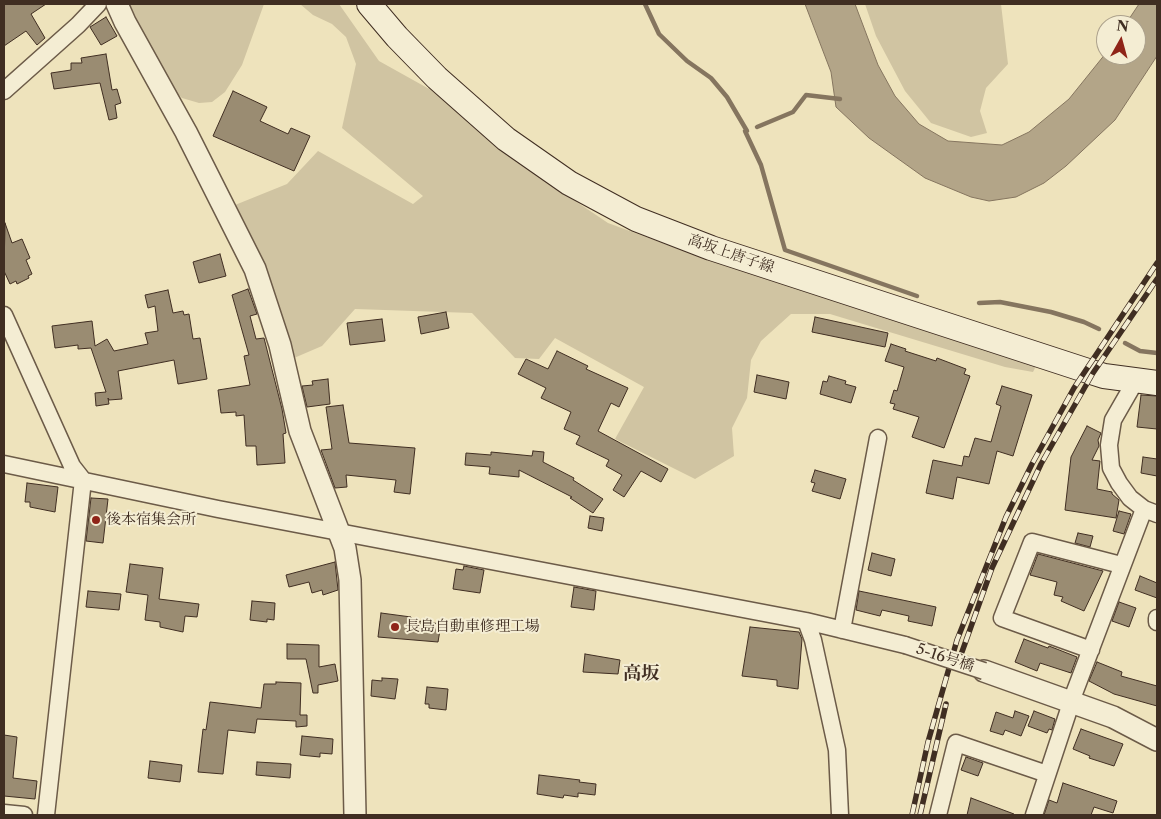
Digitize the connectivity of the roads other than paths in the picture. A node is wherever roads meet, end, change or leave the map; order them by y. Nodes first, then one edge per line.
1 (98, 4) edge
2 (117, 4) edge
3 (370, 4) edge
4 (4, 91) edge
5 (4, 315) edge
6 (1147, 381) edge
7 (878, 438) dead end
8 (4, 464) edge
9 (83, 480) junction
10 (1151, 512) edge
11 (339, 533) junction
12 (1121, 565) junction
13 (1157, 618) edge
14 (806, 621) junction
15 (1157, 622) edge
16 (842, 630) junction
17 (1091, 650) junction
18 (984, 671) joint
19 (1072, 701) junction
20 (1157, 740) edge
21 (1047, 774) junction
22 (4, 813) edge
23 (24, 815) edge
24 (46, 815) edge
25 (356, 815) edge
26 (840, 815) edge
27 (938, 815) edge
28 (1034, 815) edge

1 - 4 street
2 - 11 street
3 - 6 main road, 高坂上唐子線
5 - 9 street
6 - 10 street
7 - 16 street
8 - 9 street, 5-16号橋
9 - 11 street, 5-16号橋
9 - 24 street
10 - 12 street
11 - 14 street, 5-16号橋
11 - 25 street
12 - 17 street
12 - 17 street
13 - 15 street
14 - 16 street, 5-16号橋
14 - 26 street
16 - 18 street, 5-16号橋, bridge
17 - 19 street
18 - 19 street
19 - 20 street
19 - 21 street
21 - 27 street
21 - 28 street
22 - 23 street

